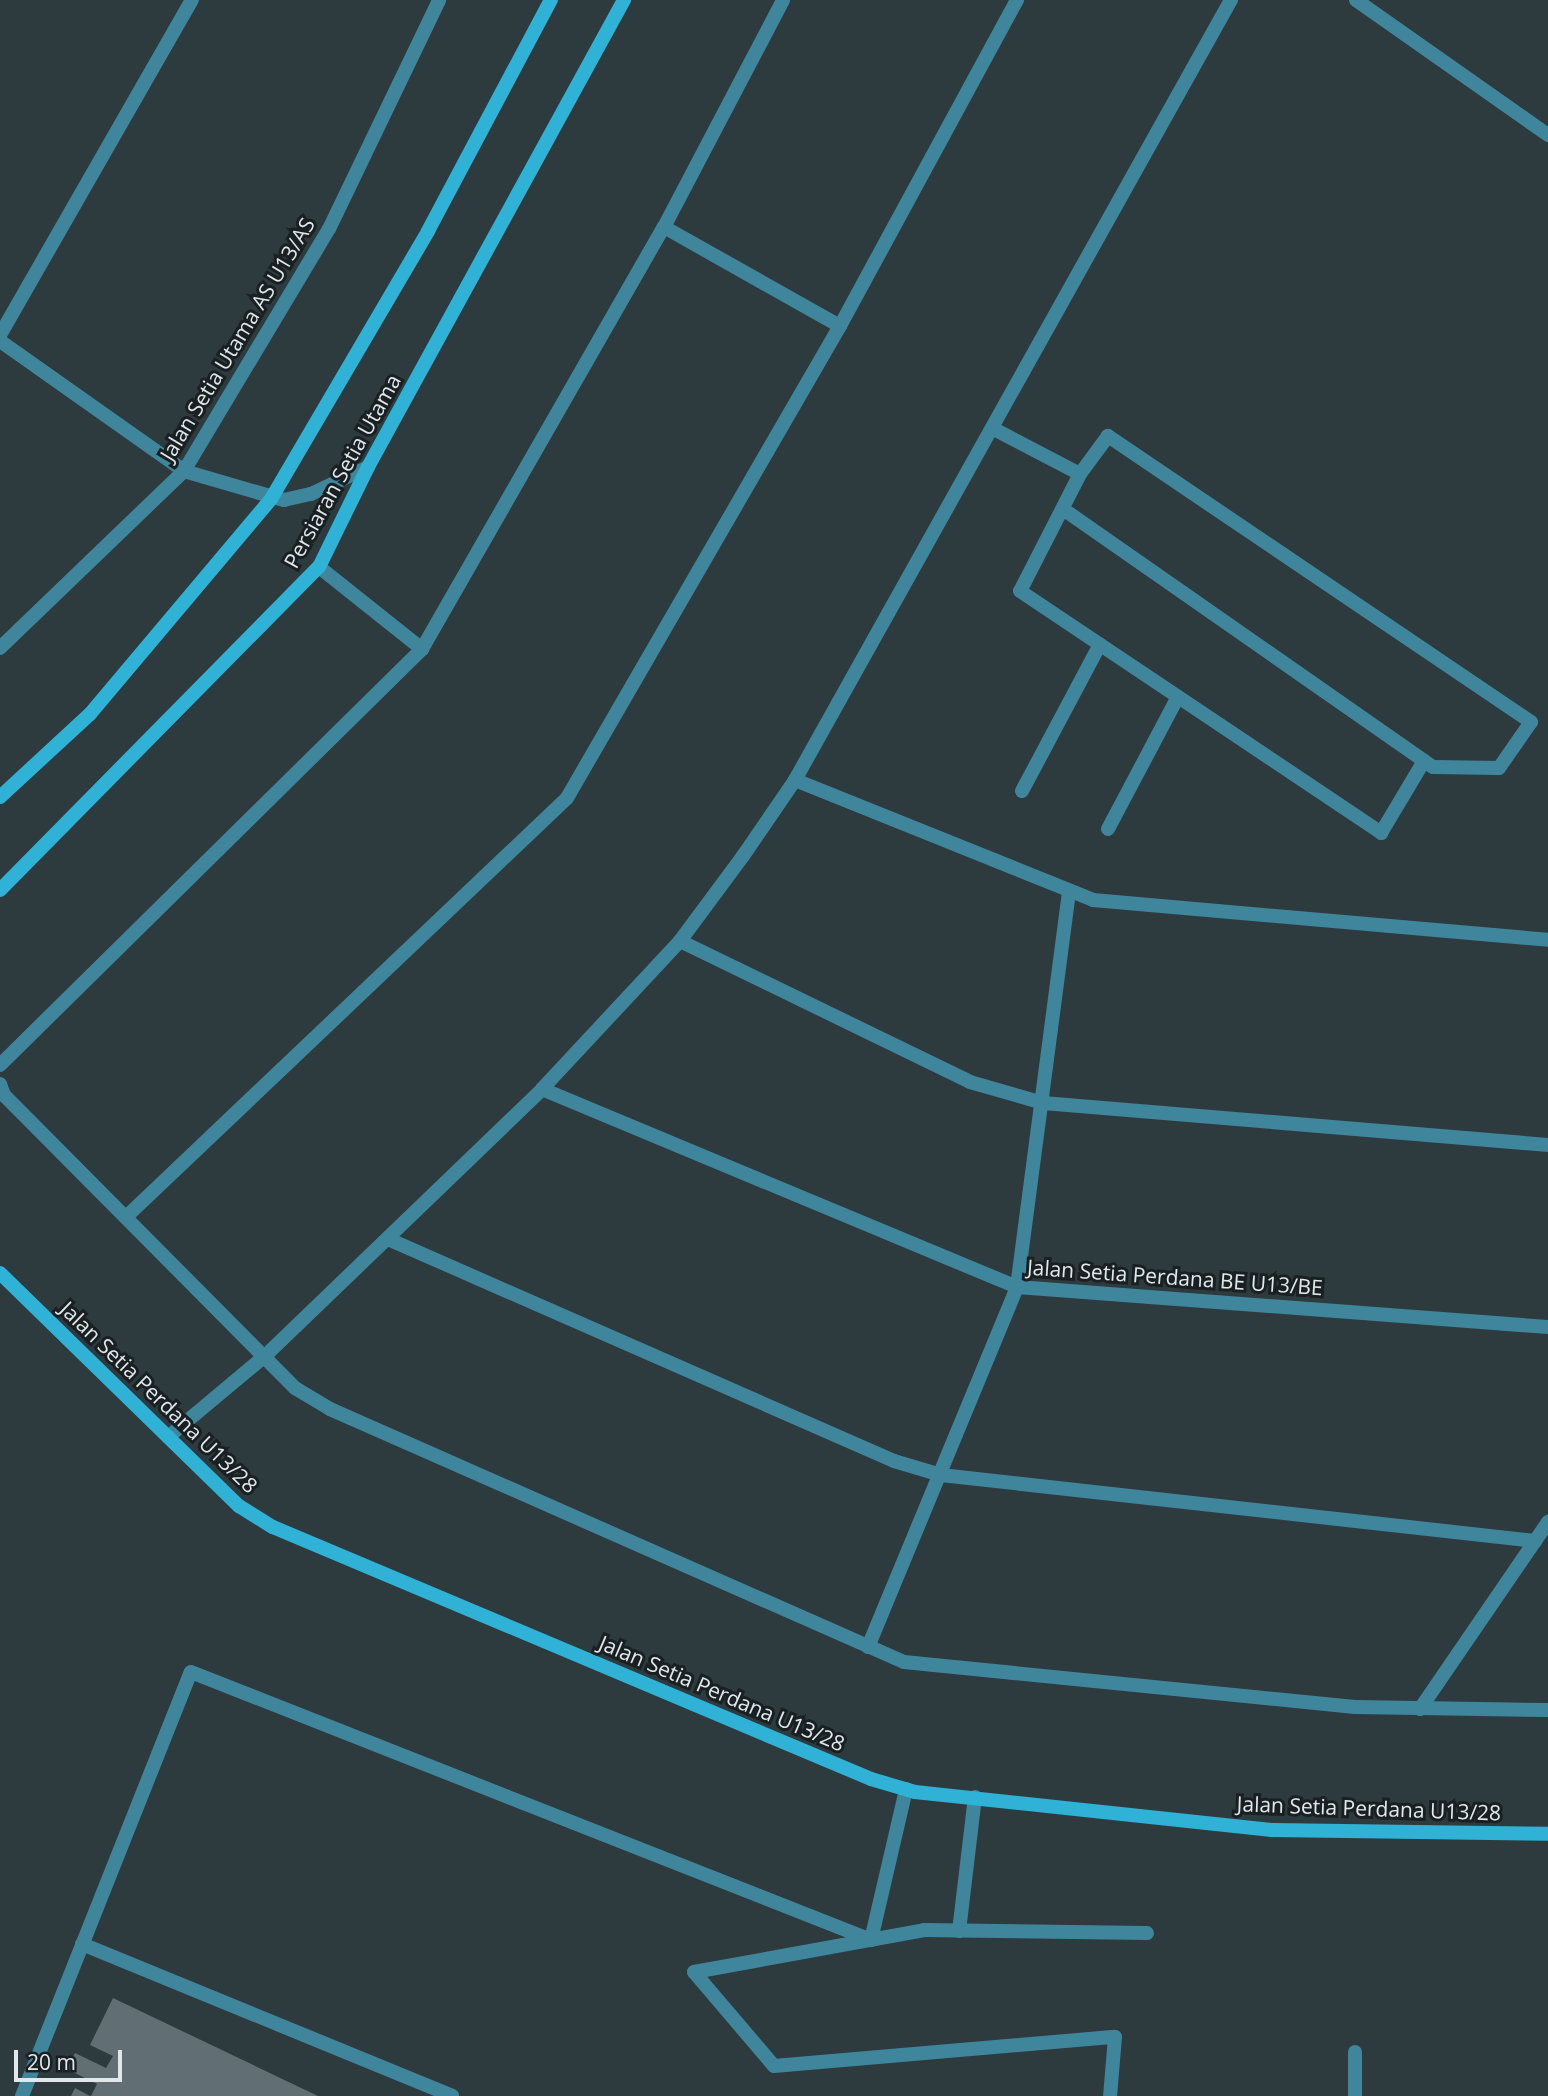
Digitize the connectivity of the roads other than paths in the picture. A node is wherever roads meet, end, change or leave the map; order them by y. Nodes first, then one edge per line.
1 (191, 0) edge
2 (439, 0) edge
3 (551, 0) edge
4 (624, 0) edge
5 (783, 0) edge
6 (1017, 0) edge
7 (1231, 0) edge
8 (1356, 0) edge
9 (1548, 135) edge
10 (664, 227) junction
11 (840, 326) junction
12 (0, 335) edge
13 (0, 341) edge
14 (992, 428) junction
15 (369, 467) junction
16 (184, 471) junction
17 (1080, 474) junction
18 (271, 499) junction
19 (1063, 509) junction
20 (319, 568) junction
21 (1100, 644) junction
22 (0, 648) edge
23 (422, 649) junction
24 (1178, 697) junction
25 (1424, 761) junction
26 (795, 780) junction
27 (1022, 791) dead end
28 (0, 797) edge
29 (1108, 830) dead end
30 (0, 890) edge
31 (1069, 891) junction
32 (1548, 940) edge
33 (680, 941) junction
34 (0, 1065) edge
35 (0, 1084) edge
36 (542, 1089) junction
37 (1043, 1103) junction
38 (1548, 1145) edge
39 (126, 1217) junction
40 (388, 1240) junction
41 (0, 1273) edge
42 (1017, 1287) junction
43 (1548, 1327) edge
44 (265, 1356) junction
45 (168, 1437) junction
46 (942, 1475) junction
47 (1548, 1522) edge
48 (1535, 1541) junction
49 (868, 1647) junction
50 (1420, 1709) junction
51 (1548, 1710) edge
52 (906, 1789) junction
53 (975, 1797) junction
54 (1548, 1834) edge
55 (959, 1931) junction
56 (1147, 1933) dead end
57 (872, 1940) junction
58 (82, 1944) junction
59 (1354, 2052) dead end
60 (22, 2096) edge
61 (452, 2096) edge
62 (1110, 2096) edge
63 (1355, 2096) edge

1 - 12 street
2 - 16 street, Jalan Setia Utama AS U13/AS
3 - 18 street
4 - 15 street, Persiaran Setia Utama
5 - 10 street
6 - 11 street
7 - 14 street
8 - 9 street
10 - 11 street
10 - 23 street
11 - 39 street
13 - 16 street
14 - 17 street
14 - 26 street
15 - 18 street
15 - 20 street, Persiaran Setia Utama
16 - 18 street
16 - 22 street, Jalan Setia Utama AS U13/AS
17 - 19 street
17 - 25 street
18 - 28 street
19 - 21 street
19 - 25 street
20 - 23 street
20 - 30 street, Persiaran Setia Utama
21 - 24 street
21 - 27 street
23 - 34 street
24 - 25 street
24 - 29 street
26 - 31 street
26 - 33 street
31 - 32 street
31 - 37 street
33 - 36 street
33 - 37 street
35 - 39 street
36 - 40 street
36 - 42 street, Jalan Setia Perdana BE U13/BE
37 - 38 street
37 - 42 street
39 - 44 street
40 - 44 street
40 - 46 street
41 - 45 street, Jalan Setia Perdana U13/28
42 - 43 street, Jalan Setia Perdana BE U13/BE
42 - 46 street
44 - 45 street
44 - 49 street
45 - 52 street, Jalan Setia Perdana U13/28
46 - 48 street
46 - 49 street
47 - 48 street
48 - 50 street
49 - 50 street
50 - 51 street
52 - 53 street, Jalan Setia Perdana U13/28
52 - 57 street
53 - 54 street, Jalan Setia Perdana U13/28
53 - 55 street
55 - 56 street
55 - 57 street
57 - 58 street
57 - 62 street
58 - 60 street
58 - 61 street
59 - 63 street

